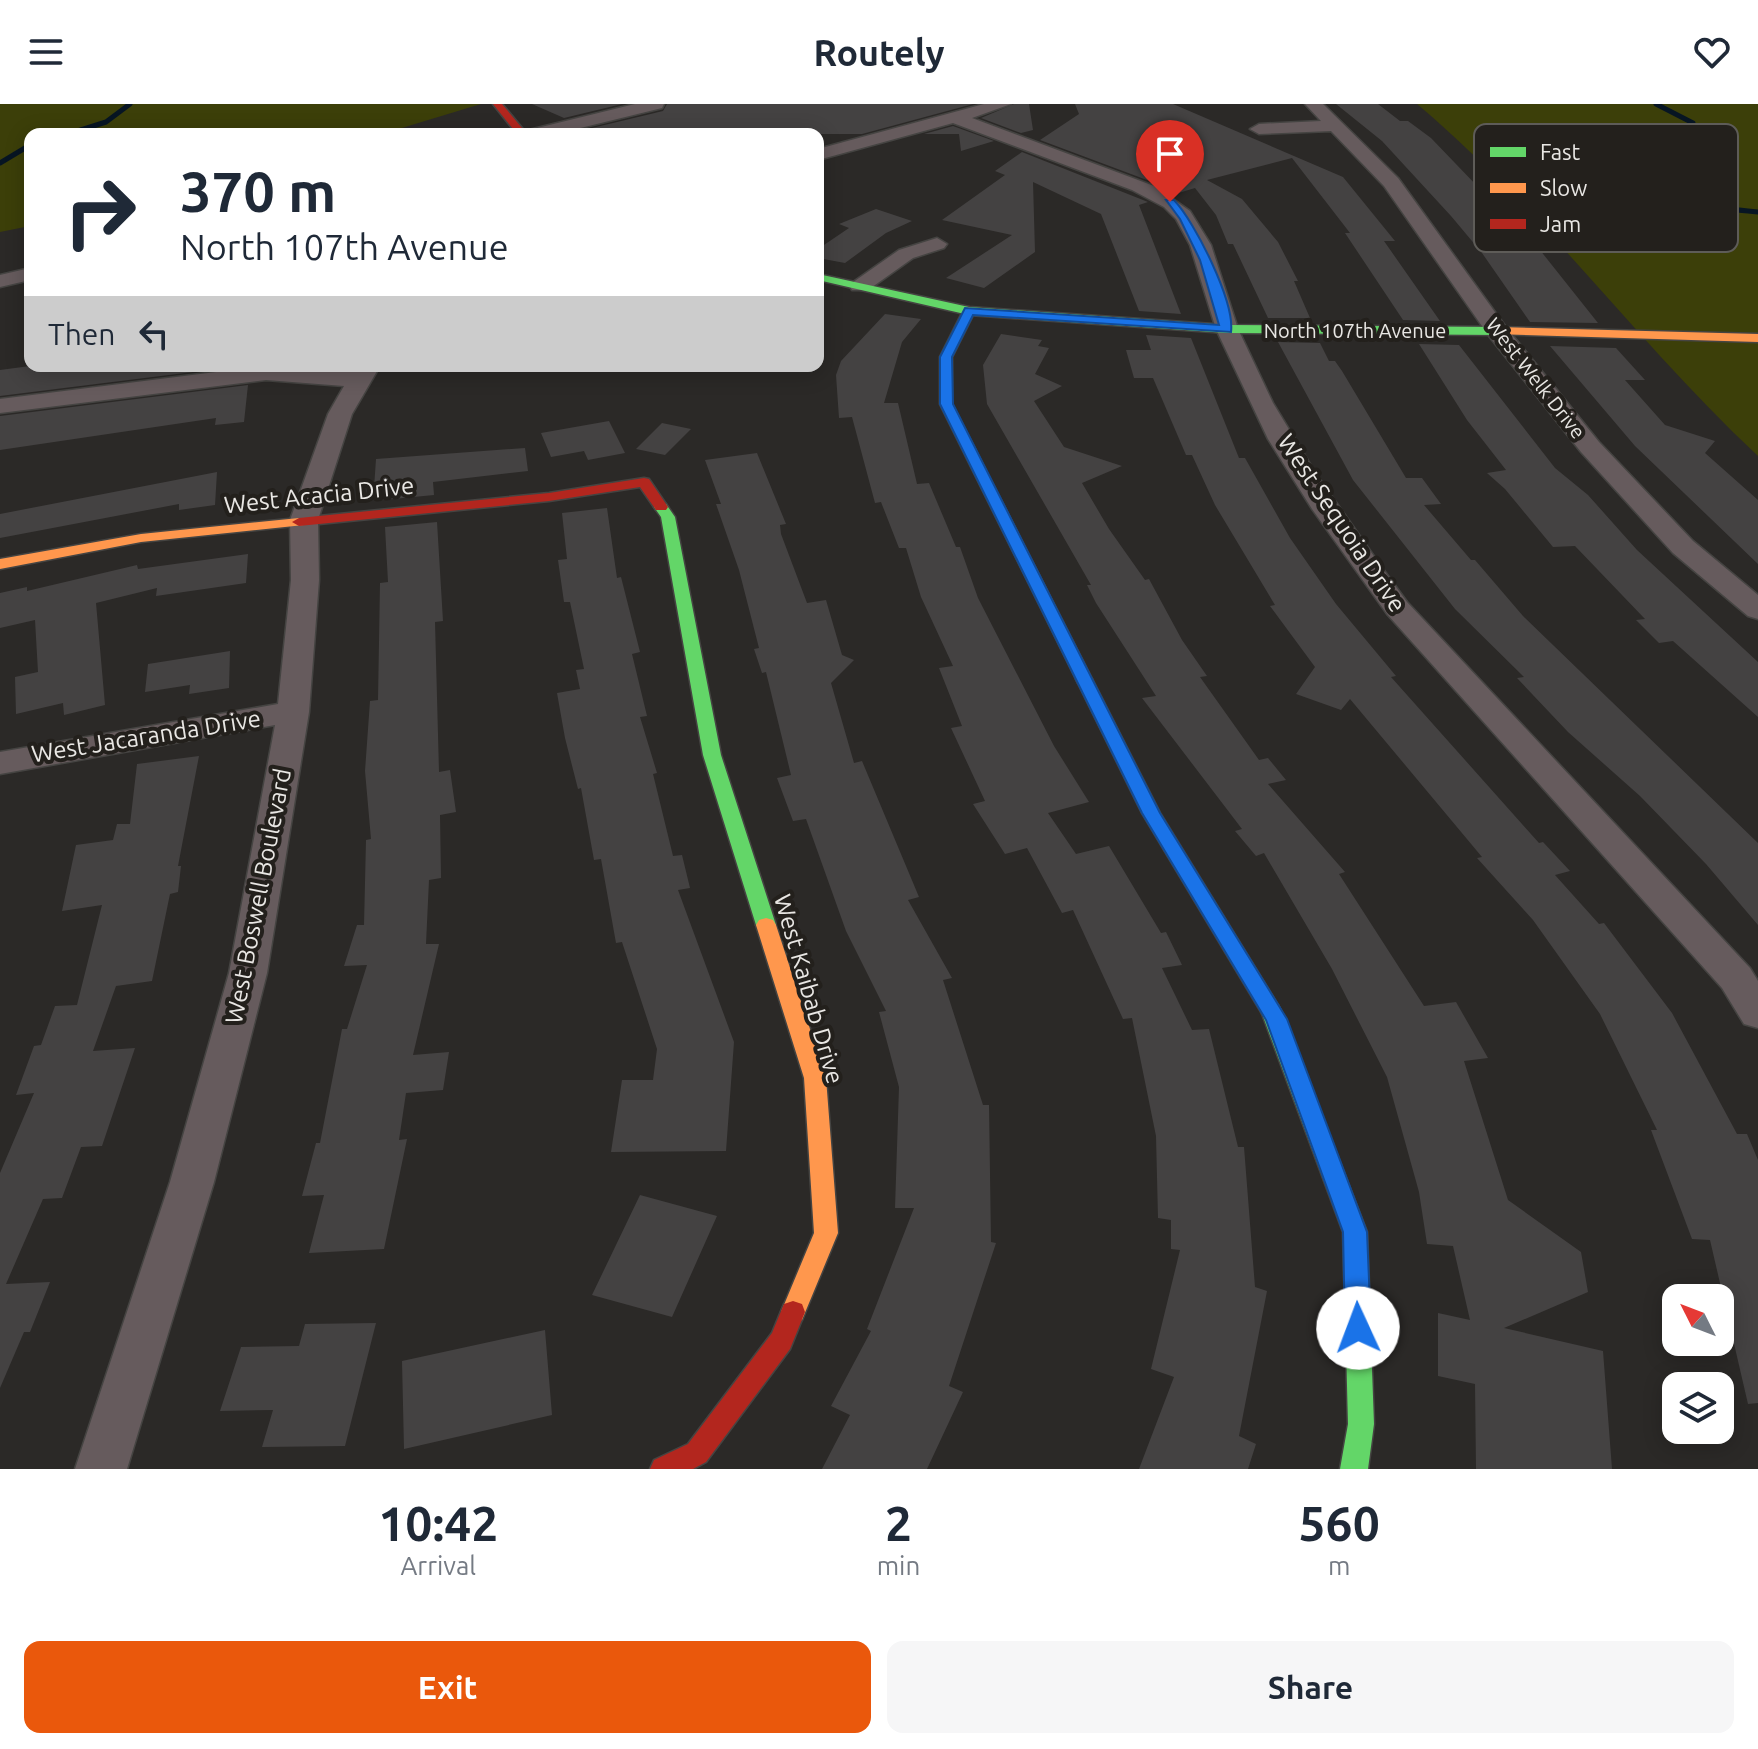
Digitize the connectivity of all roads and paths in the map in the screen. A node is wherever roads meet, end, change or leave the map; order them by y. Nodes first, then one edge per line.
1 (497, 104) edge
2 (656, 104) edge
3 (1003, 104) edge
4 (1313, 104) edge
5 (956, 118) junction
6 (1335, 126) junction
7 (517, 128) edge
8 (559, 128) edge
9 (1259, 129) dead end
10 (824, 153) edge
11 (937, 244) dead end
12 (24, 275) edge
13 (824, 278) edge
14 (0, 281) edge
15 (860, 285) junction
16 (969, 311) junction
17 (1227, 329) junction
18 (1497, 331) junction
19 (1758, 338) edge
20 (362, 373) edge
21 (0, 406) edge
22 (644, 482) joint
23 (304, 520) junction
24 (0, 564) edge
25 (1758, 610) edge
26 (293, 712) junction
27 (0, 763) edge
28 (1758, 1013) edge
29 (101, 1469) edge
30 (664, 1469) edge
31 (1354, 1469) edge

1 - 7 street
2 - 8 street
3 - 5 street
4 - 6 street, West Welk Drive
5 - 10 street
5 - 17 street, West Sequoia Drive
6 - 9 street
6 - 18 street, West Welk Drive
11 - 15 street
12 - 14 street
13 - 15 street, North 107th Avenue
15 - 16 street, North 107th Avenue
16 - 17 street, North 107th Avenue
16 - 31 street
17 - 18 street, North 107th Avenue
17 - 28 street, West Sequoia Drive
18 - 19 street, North 107th Avenue
18 - 25 street, West Welk Drive
20 - 21 street
20 - 23 street, West Boswell Boulevard
22 - 23 street, West Acacia Drive
22 - 30 street, West Kaibab Drive
23 - 24 street, West Acacia Drive
23 - 26 street, West Boswell Boulevard
26 - 27 street, West Jacaranda Drive
26 - 29 street, West Boswell Boulevard

